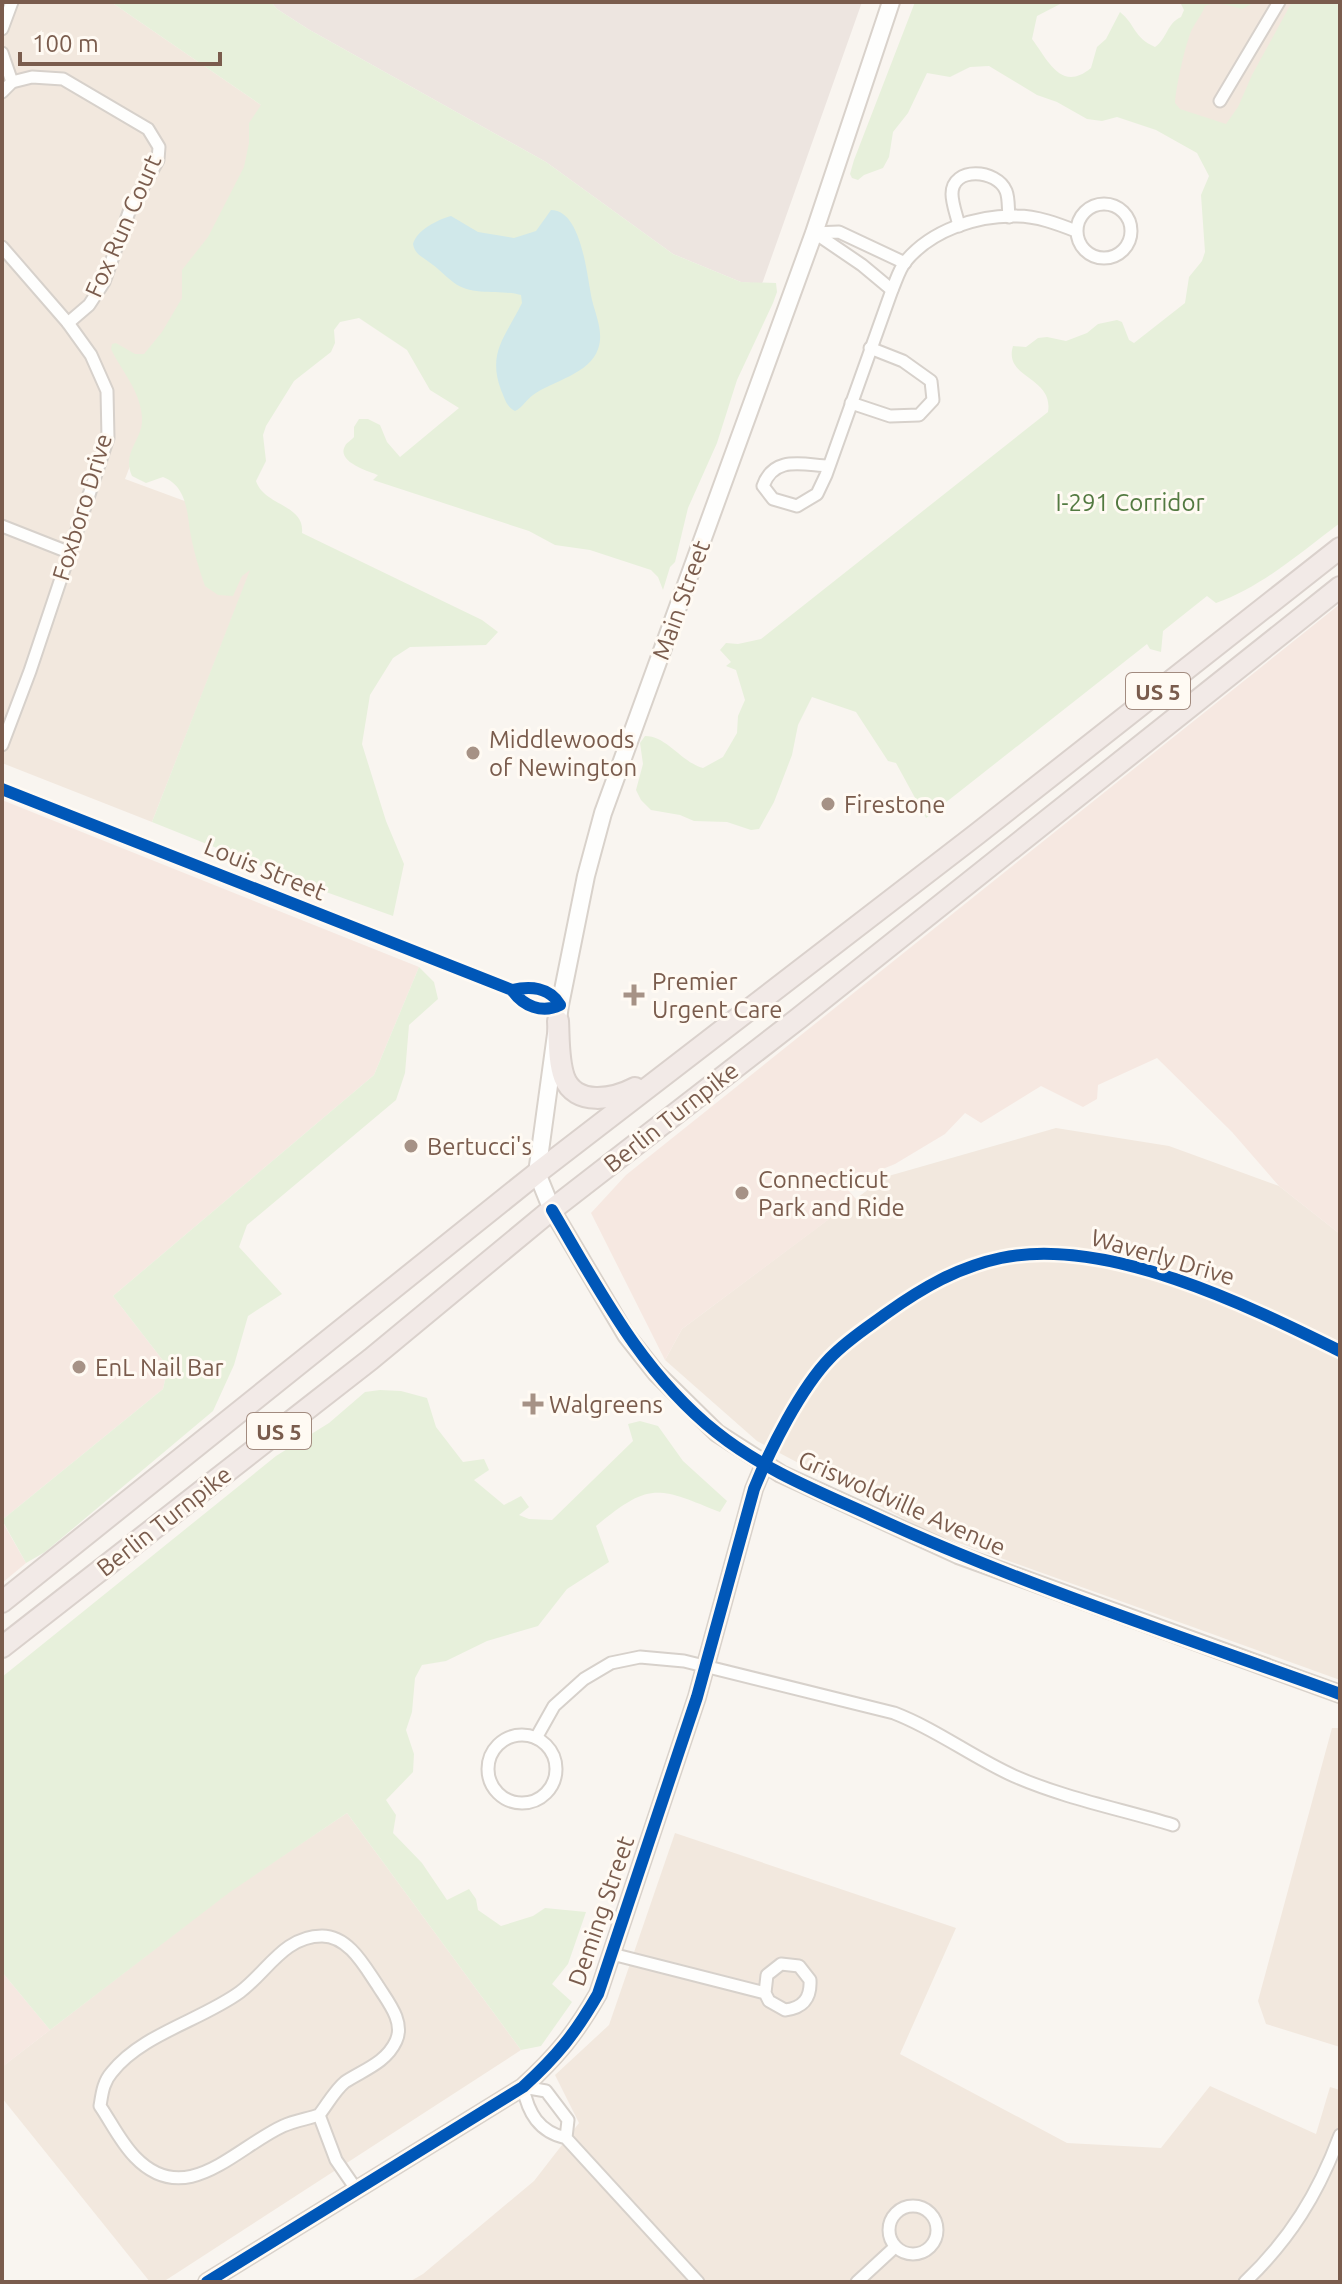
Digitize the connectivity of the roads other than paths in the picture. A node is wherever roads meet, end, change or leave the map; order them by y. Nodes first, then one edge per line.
1 (12, 2) edge
2 (891, 2) edge
3 (1279, 2) edge
4 (2, 29) edge
5 (2, 53) edge
6 (12, 82) junction
7 (2, 92) edge
8 (1220, 101) dead end
9 (1009, 217) junction
10 (959, 226) junction
11 (1076, 231) junction
12 (814, 233) junction
13 (2, 247) edge
14 (905, 263) junction
15 (892, 290) junction
16 (68, 323) junction
17 (870, 348) junction
18 (851, 403) junction
19 (829, 466) junction
20 (2, 526) edge
21 (1340, 548) edge
22 (68, 552) junction
23 (1340, 587) edge
24 (2, 745) edge
25 (2, 789) edge
26 (977, 834) junction
27 (1024, 839) junction
28 (512, 990) junction
29 (559, 1013) junction
30 (664, 1075) junction
31 (537, 1173) junction
32 (552, 1210) junction
33 (1340, 1351) edge
34 (764, 1465) junction
35 (2, 1602) edge
36 (2, 1647) edge
37 (706, 1667) junction
38 (1340, 1694) edge
39 (536, 1738) junction
40 (1173, 1825) dead end
41 (612, 1954) junction
42 (765, 1993) junction
43 (523, 2087) junction
44 (319, 2115) junction
45 (1340, 2135) edge
46 (566, 2138) junction
47 (356, 2189) junction
48 (895, 2247) junction
49 (207, 2282) edge
50 (698, 2282) edge
51 (857, 2282) edge
52 (1245, 2282) edge

1 - 4 street
2 - 12 street, Main Street
3 - 8 street
5 - 6 street
6 - 7 street
6 - 16 street, Fox Run Court
9 - 10 street
9 - 10 street
9 - 11 street
10 - 14 street
11 - 11 street
12 - 14 street
12 - 15 street
12 - 29 street, Main Street
13 - 16 street, Foxboro Drive
14 - 15 street
15 - 17 street
16 - 22 street, Foxboro Drive
17 - 18 street
17 - 18 street
18 - 19 street
19 - 19 street
20 - 22 street
21 - 26 highway, Berlin Turnpike / US 5
22 - 24 street, Foxboro Drive
23 - 27 highway, Berlin Turnpike / US 5
25 - 28 street, Louis Street
26 - 27 highway
26 - 30 highway, Berlin Turnpike / US 5
27 - 32 highway, Berlin Turnpike / US 5
28 - 29 street, Louis Street
28 - 29 street, Louis Street
29 - 30 highway
29 - 31 street, Main Street
30 - 31 highway, Berlin Turnpike / US 5
31 - 32 street, Main Street
31 - 35 highway, Berlin Turnpike / US 5
32 - 34 street, Griswoldville Avenue
32 - 36 highway, Berlin Turnpike / US 5
33 - 34 street, Waverly Drive
34 - 37 street, Deming Street
34 - 38 street, Griswoldville Avenue
37 - 39 street
37 - 40 street
37 - 41 street, Deming Street
39 - 39 street
41 - 42 street
41 - 43 street, Deming Street
42 - 42 street
43 - 46 street
43 - 46 street
43 - 47 street, Deming Street
44 - 44 street
44 - 47 street
45 - 52 street
46 - 50 street
47 - 49 street, Deming Street
48 - 48 street
48 - 51 street

